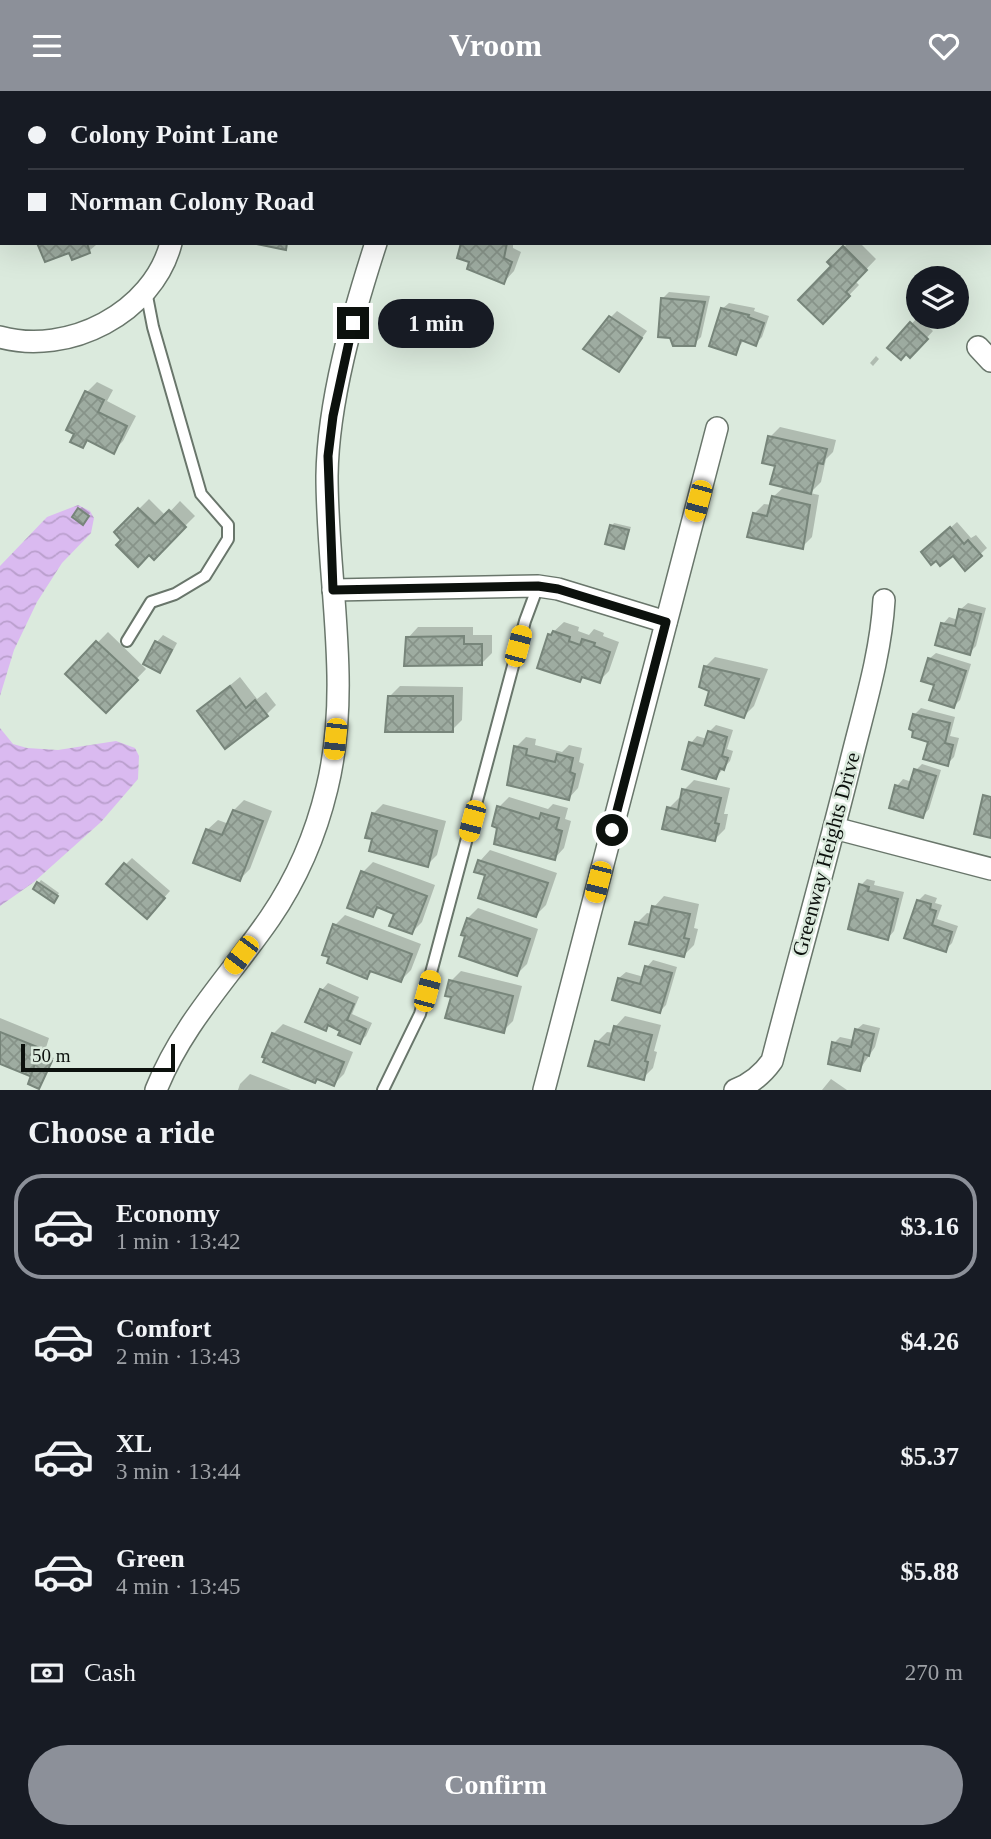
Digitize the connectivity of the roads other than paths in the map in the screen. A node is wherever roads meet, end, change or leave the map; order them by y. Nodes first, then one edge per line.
1 (170, 245) edge
2 (375, 245) edge
3 (146, 291) junction
4 (0, 337) edge
5 (717, 429) dead end
6 (538, 586) junction
7 (333, 590) junction
8 (884, 600) dead end
9 (666, 622) junction
10 (127, 641) dead end
11 (834, 828) junction
12 (991, 869) edge
13 (156, 1090) edge
14 (383, 1090) edge
15 (544, 1090) edge
16 (735, 1090) edge

1 - 3 street
2 - 7 street
3 - 4 street
3 - 10 lane
5 - 9 street
6 - 7 street
6 - 9 street
6 - 14 lane
7 - 13 street
8 - 11 street, Greenway Heights Drive
9 - 15 street
11 - 12 street
11 - 16 street, Greenway Heights Drive

